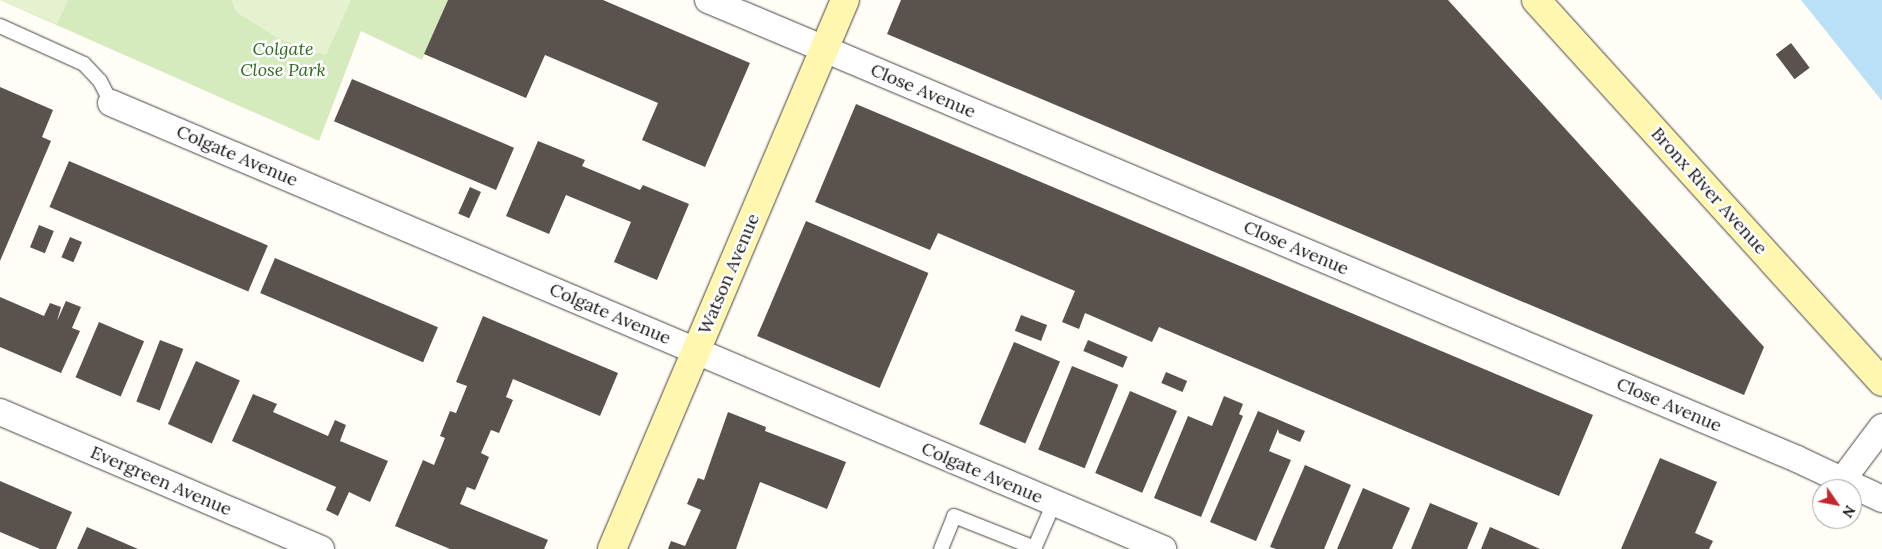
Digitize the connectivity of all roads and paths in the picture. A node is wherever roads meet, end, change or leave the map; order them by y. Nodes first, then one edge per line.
1 (708, 0) edge
2 (845, 0) edge
3 (1536, 0) edge
4 (0, 26) edge
5 (824, 49) junction
6 (111, 103) joint
7 (696, 351) junction
8 (1882, 382) edge
9 (0, 412) edge
10 (1882, 428) edge
11 (1841, 479) edge
12 (1844, 479) edge
13 (1862, 489) edge
14 (1882, 499) edge
15 (1054, 503) junction
16 (1034, 548) edge
17 (321, 549) edge
18 (612, 549) edge
19 (941, 549) edge
20 (1163, 549) edge

1 - 5 street, Close Avenue
2 - 5 street, Watson Avenue
3 - 8 street, Bronx River Avenue
4 - 6 lane
5 - 7 street, Watson Avenue
5 - 11 street, Close Avenue
6 - 7 street, Colgate Avenue
7 - 15 street, Colgate Avenue
7 - 18 street, Watson Avenue
9 - 17 street, Evergreen Avenue
10 - 12 street
13 - 14 street, Close Avenue
15 - 16 lane
15 - 20 street, Colgate Avenue
16 - 19 lane

